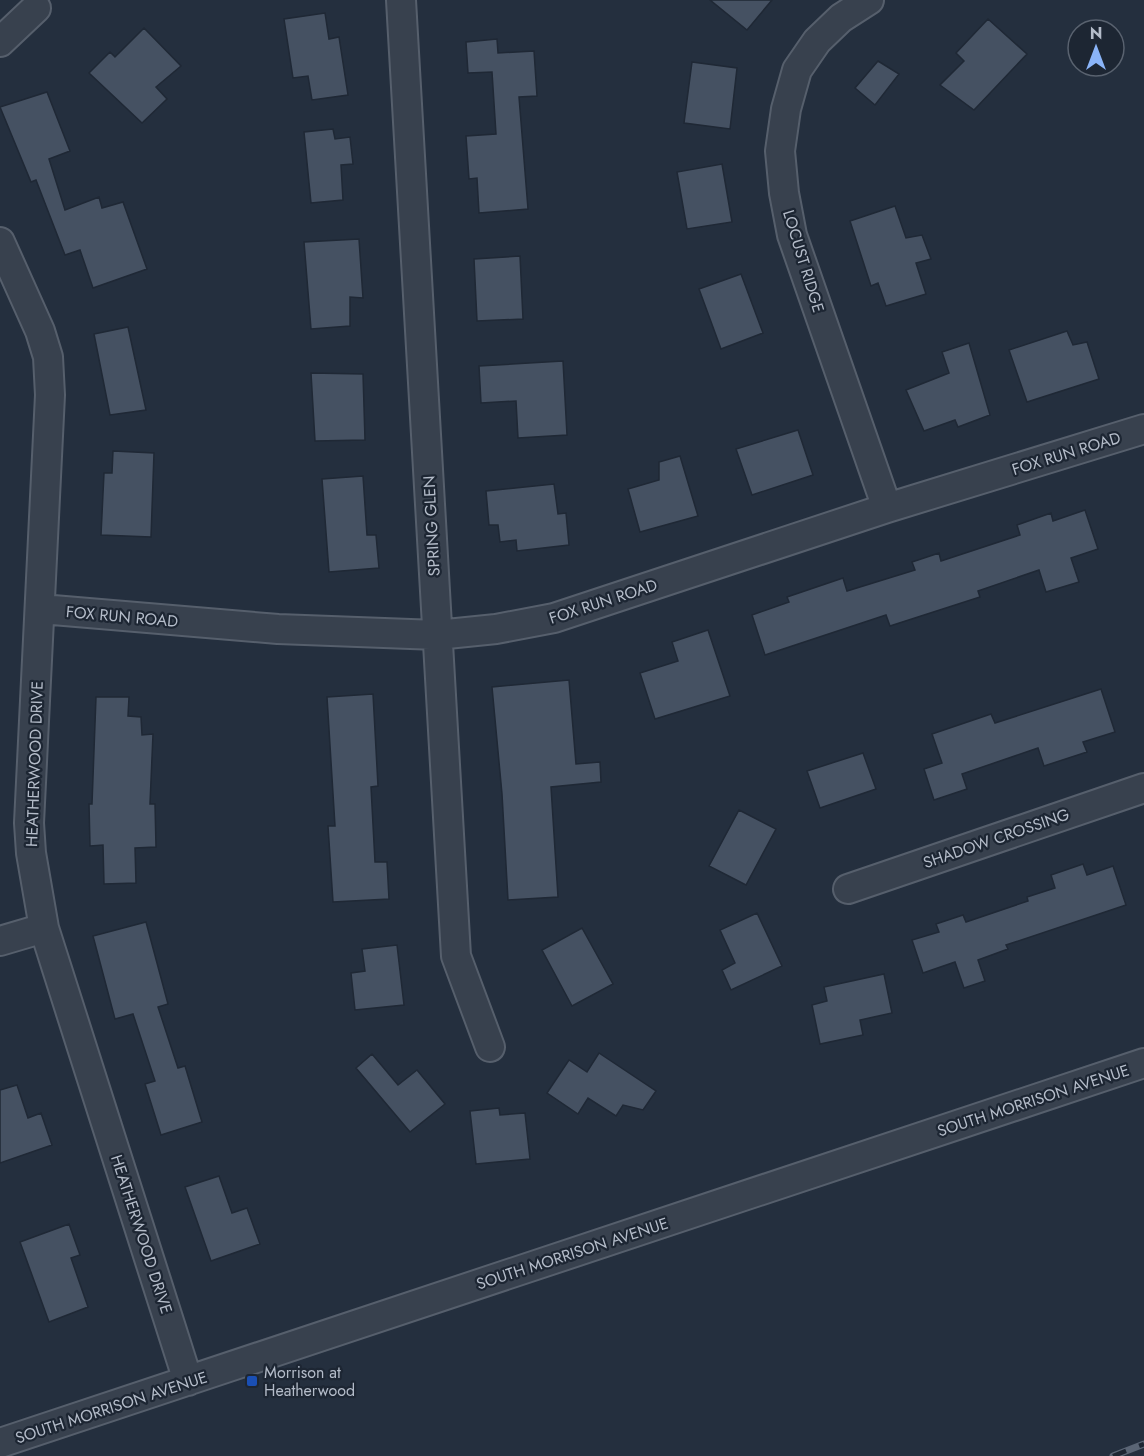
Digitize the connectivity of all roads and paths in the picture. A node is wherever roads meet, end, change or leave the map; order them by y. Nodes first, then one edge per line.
1 (402, 0) edge
2 (869, 0) edge
3 (36, 8) dead end
4 (0, 42) edge
5 (0, 242) edge
6 (1144, 429) edge
7 (887, 508) junction
8 (41, 609) junction
9 (437, 635) junction
10 (1144, 788) edge
11 (848, 889) dead end
12 (44, 928) junction
13 (0, 941) edge
14 (490, 1047) dead end
15 (1144, 1063) edge
16 (188, 1381) junction
17 (0, 1443) edge

1 - 9 street, SPRING GLEN
2 - 7 street, LOCUST RIDGE
3 - 4 street
5 - 8 street, HEATHERWOOD DRIVE
6 - 7 street, FOX RUN ROAD
7 - 9 street, FOX RUN ROAD
8 - 9 street, FOX RUN ROAD
8 - 12 street, HEATHERWOOD DRIVE
9 - 14 street, SPRING GLEN
10 - 11 street, SHADOW CROSSING
12 - 13 street
12 - 16 street, HEATHERWOOD DRIVE
15 - 16 street, SOUTH MORRISON AVENUE
16 - 17 street, SOUTH MORRISON AVENUE

